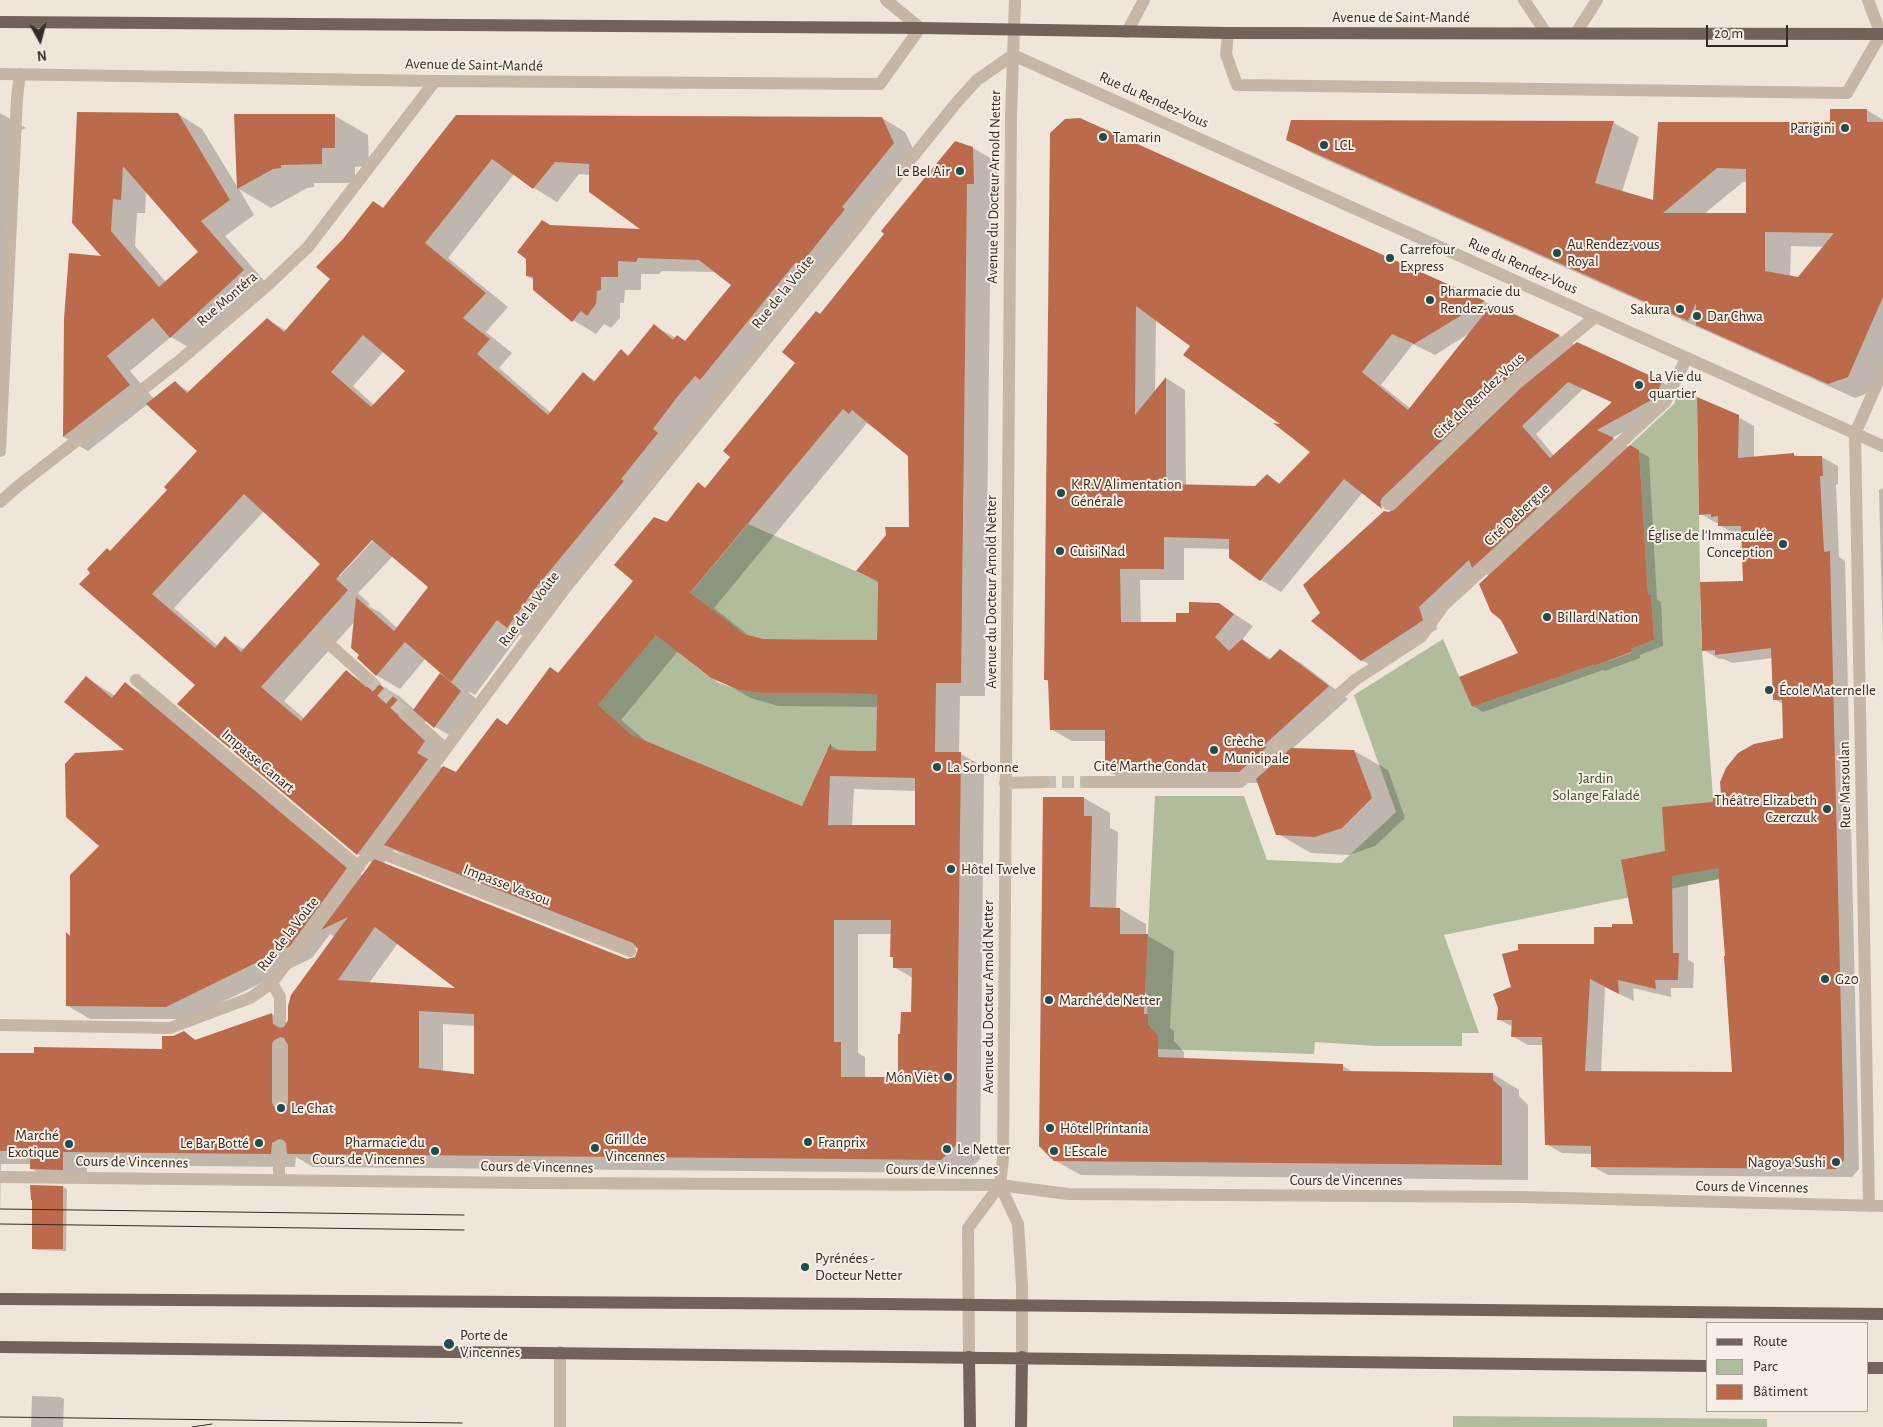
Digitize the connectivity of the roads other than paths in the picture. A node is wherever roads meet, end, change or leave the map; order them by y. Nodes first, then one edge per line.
1 (886, 0) edge
2 (1015, 0) edge
3 (1144, 0) edge
4 (1524, 0) edge
5 (1597, 0) edge
6 (1868, 0) edge
7 (0, 22) edge
8 (920, 28) junction
9 (1013, 30) junction
10 (1127, 32) junction
11 (1546, 33) junction
12 (1576, 33) junction
13 (1228, 34) junction
14 (1882, 34) edge
15 (1012, 55) junction
16 (0, 74) edge
17 (20, 74) junction
18 (435, 81) junction
19 (1595, 317) junction
20 (1686, 359) junction
21 (1883, 370) edge
22 (1855, 434) junction
23 (1883, 446) edge
24 (0, 451) edge
25 (0, 502) edge
26 (1388, 504) dead end
27 (318, 634) dead end
28 (368, 679) tunnel mouth
29 (136, 680) dead end
30 (1355, 680) joint
31 (406, 714) tunnel mouth
32 (446, 749) junction
33 (1044, 782) tunnel mouth
34 (1086, 782) tunnel mouth
35 (1006, 783) junction
36 (371, 849) junction
37 (359, 867) junction
38 (630, 951) dead end
39 (272, 983) junction
40 (280, 1020) dead end
41 (0, 1025) edge
42 (280, 1045) dead end
43 (280, 1103) dead end
44 (279, 1147) dead end
45 (0, 1177) edge
46 (279, 1179) junction
47 (1000, 1185) junction
48 (1868, 1206) junction
49 (1883, 1206) edge
50 (0, 1299) edge
51 (969, 1306) junction
52 (1022, 1306) junction
53 (1883, 1314) edge
54 (0, 1347) edge
55 (560, 1352) junction
56 (969, 1357) junction
57 (1022, 1358) junction
58 (1706, 1366) edge
59 (1868, 1368) edge
60 (1883, 1368) edge
61 (560, 1427) edge
62 (970, 1427) edge
63 (1021, 1427) edge

1 - 8 street
2 - 9 street, Avenue du Docteur Arnold Netter
3 - 10 street
4 - 11 street
5 - 12 street
6 - 14 street
7 - 8 main road, Avenue de Saint-Mandé
8 - 9 main road, Avenue de Saint-Mandé
8 - 18 street, Avenue de Saint-Mandé
9 - 10 main road, Avenue de Saint-Mandé
9 - 15 street, Avenue du Docteur Arnold Netter
10 - 13 main road, Avenue de Saint-Mandé
11 - 12 main road, Avenue de Saint-Mandé
11 - 13 main road, Avenue de Saint-Mandé
12 - 14 main road, Avenue de Saint-Mandé
13 - 14 street
15 - 19 street, Rue du Rendez-Vous
15 - 32 street, Rue de la Voûte
15 - 35 street, Avenue du Docteur Arnold Netter
16 - 17 street, Avenue de Saint-Mandé
17 - 18 street, Avenue de Saint-Mandé
17 - 24 street
18 - 25 street, Rue Montéra
19 - 20 street, Rue du Rendez-Vous
19 - 26 street, Cité du Rendez-Vous
20 - 22 street, Rue du Rendez-Vous
20 - 30 street, Cité Debergue
21 - 22 street, Rue Marsoulan
22 - 23 street, Rue du Rendez-Vous
22 - 48 street, Rue Marsoulan
27 - 28 street
29 - 37 street, Impasse Canart
30 - 34 street, Cité Marthe Condat
31 - 32 street
32 - 36 street, Rue de la Voûte
33 - 35 street
35 - 47 street, Avenue du Docteur Arnold Netter
36 - 37 street, Rue de la Voûte
36 - 38 street, Impasse Vassou
37 - 39 street, Rue de la Voûte
39 - 40 street
39 - 41 street, Rue de la Voûte
42 - 43 street
44 - 46 street
45 - 46 street, Cours de Vincennes
46 - 47 street, Cours de Vincennes
47 - 48 street, Cours de Vincennes
47 - 51 street
47 - 52 street
48 - 49 street, Cours de Vincennes
50 - 51 main road
51 - 52 main road
51 - 56 street
52 - 53 main road
52 - 57 street
54 - 55 main road
55 - 56 main road
55 - 61 street
56 - 57 main road
56 - 62 main road
57 - 58 main road
57 - 63 main road
59 - 60 main road

